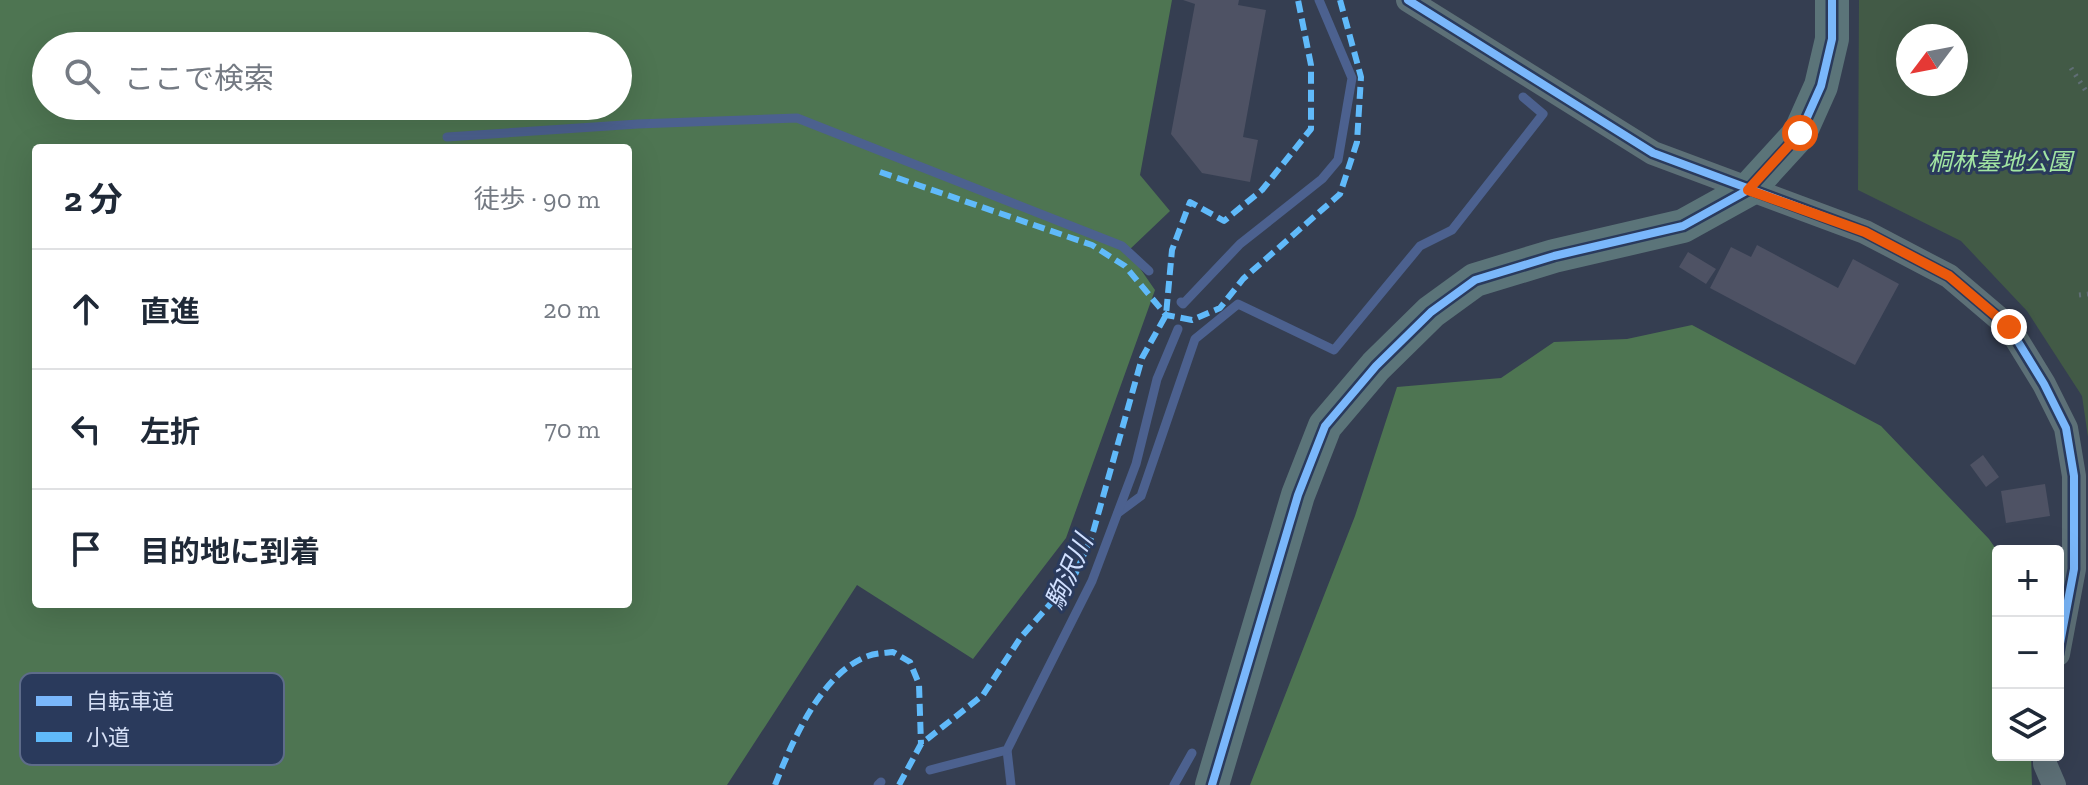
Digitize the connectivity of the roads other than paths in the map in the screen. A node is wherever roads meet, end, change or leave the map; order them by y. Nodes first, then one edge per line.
1 (1408, 0) edge
2 (1832, 0) edge
3 (1748, 190) junction
4 (2064, 622) edge
5 (2045, 761) edge
6 (1212, 785) edge
7 (2054, 785) edge

1 - 3 street
2 - 3 street
3 - 4 street
3 - 6 street
5 - 7 street

